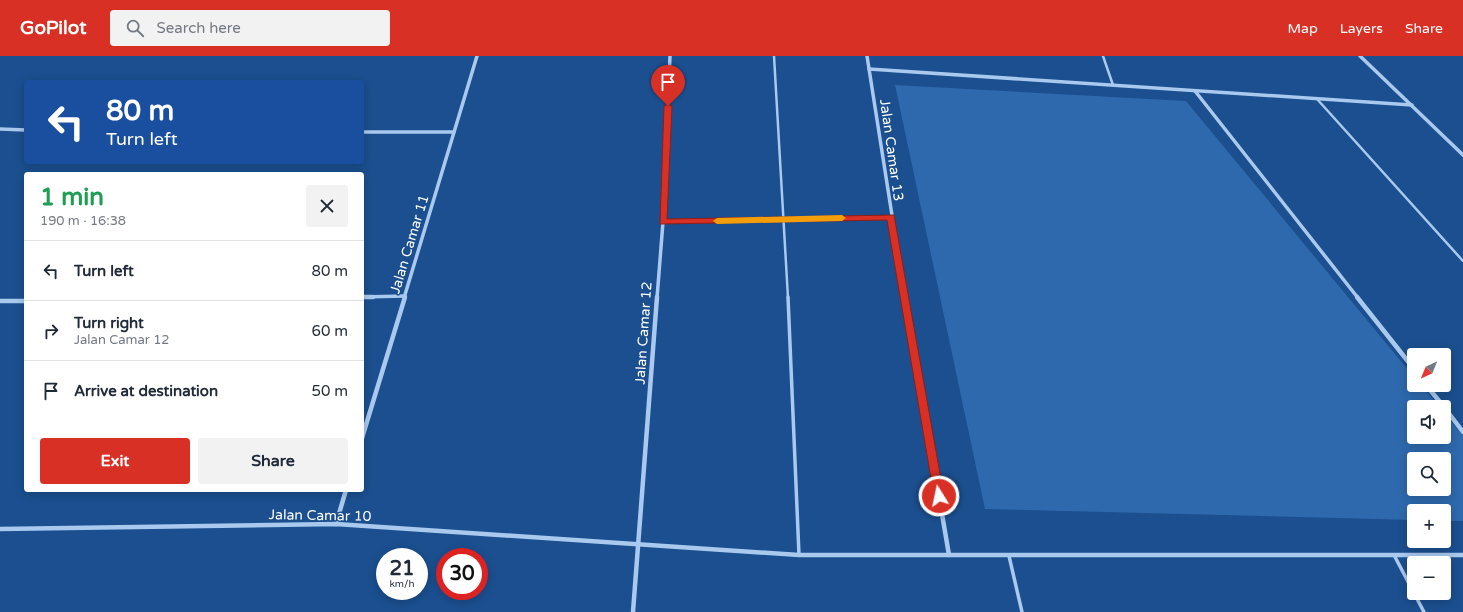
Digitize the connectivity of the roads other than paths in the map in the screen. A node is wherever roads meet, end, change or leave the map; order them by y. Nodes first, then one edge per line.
1 (477, 56) edge
2 (670, 56) edge
3 (774, 56) edge
4 (867, 56) edge
5 (1103, 56) edge
6 (1360, 56) edge
7 (869, 69) junction
8 (1113, 85) junction
9 (1194, 91) junction
10 (1317, 99) junction
11 (1412, 105) junction
12 (0, 129) edge
13 (24, 130) edge
14 (364, 132) edge
15 (454, 132) junction
16 (1463, 155) edge
17 (891, 217) junction
18 (785, 219) junction
19 (663, 222) junction
20 (1463, 261) edge
21 (405, 296) junction
22 (364, 297) edge
23 (0, 301) edge
24 (24, 301) edge
25 (1407, 360) edge
26 (1432, 392) edge
27 (1438, 400) edge
28 (1451, 416) edge
29 (364, 431) edge
30 (1463, 432) edge
31 (345, 492) edge
32 (336, 524) junction
33 (0, 529) edge
34 (638, 543) junction
35 (799, 555) junction
36 (949, 555) junction
37 (1394, 555) junction
38 (1463, 555) edge
39 (1009, 556) junction
40 (633, 612) edge
41 (1022, 612) edge
42 (1424, 612) edge

1 - 15 street, Jalan Camar 11
2 - 19 street, Jalan Camar 12
3 - 18 lane
4 - 7 street, Jalan Camar 13
5 - 8 lane
6 - 11 street
7 - 8 street
7 - 17 street, Jalan Camar 13
8 - 9 street
9 - 10 street
9 - 25 street
10 - 11 street
10 - 20 lane
11 - 16 street
12 - 13 street
14 - 15 street
15 - 21 street, Jalan Camar 11
17 - 18 lane
17 - 36 street, Jalan Camar 13
18 - 19 lane
18 - 35 lane
19 - 34 street, Jalan Camar 12
21 - 22 street
21 - 29 street, Jalan Camar 11
23 - 24 street
26 - 27 street
28 - 30 street
31 - 32 street
32 - 33 street, Jalan Camar 10
32 - 34 street, Jalan Camar 10
34 - 35 street, Jalan Camar 10
34 - 40 street, Jalan Camar 12
35 - 36 street, Jalan Camar 10
36 - 39 street, Jalan Camar 10
37 - 38 street, Jalan Camar 10
37 - 39 street, Jalan Camar 10
37 - 42 lane
39 - 41 lane

